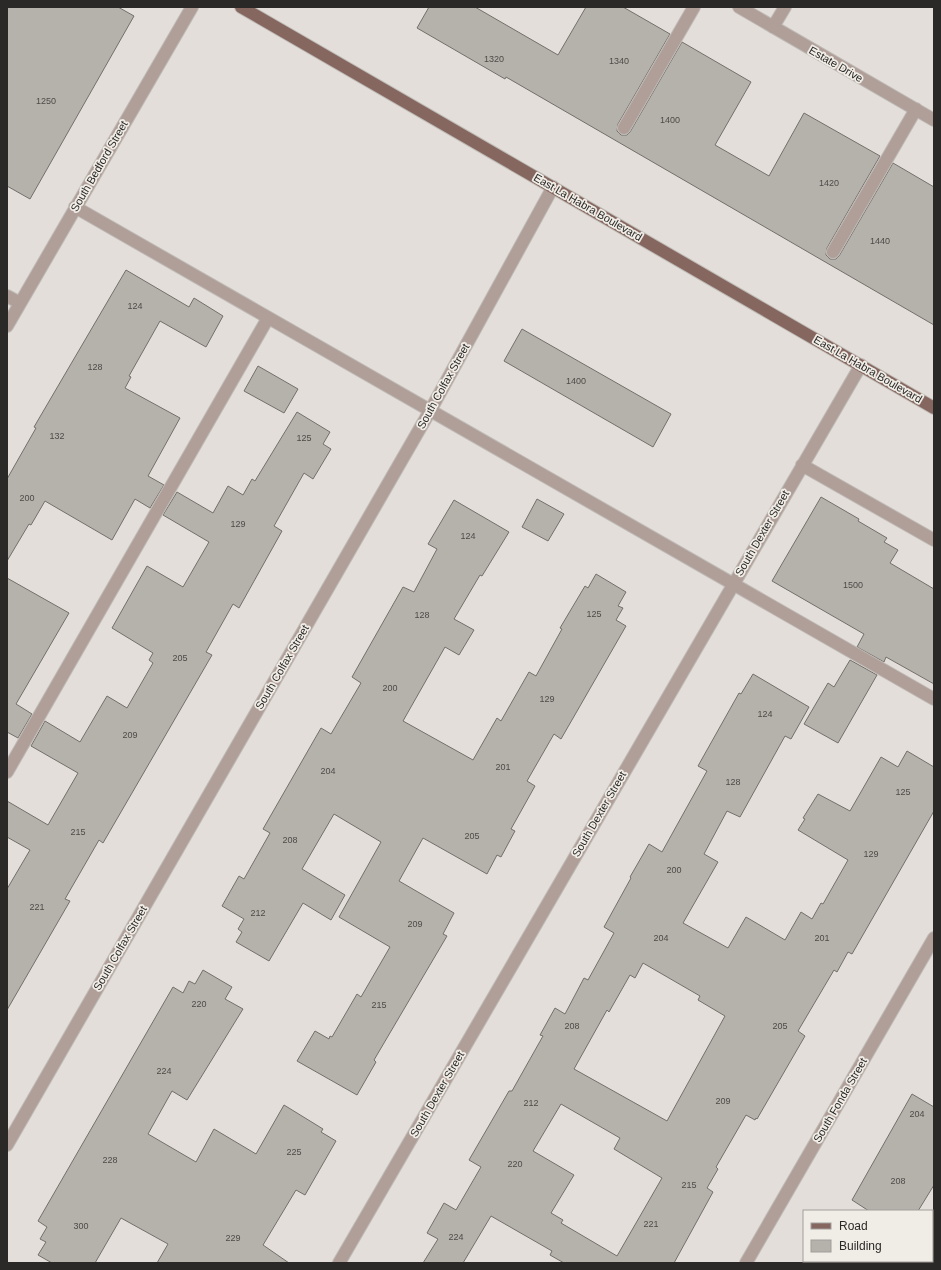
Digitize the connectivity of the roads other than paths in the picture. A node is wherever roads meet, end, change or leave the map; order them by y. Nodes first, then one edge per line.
1 (192, 7) edge
2 (241, 7) edge
3 (694, 7) edge
4 (739, 7) edge
5 (785, 7) edge
6 (773, 27) junction
7 (916, 109) junction
8 (934, 120) edge
9 (624, 128) dead end
10 (553, 187) junction
11 (75, 207) junction
12 (833, 252) dead end
13 (7, 296) edge
14 (20, 303) junction
15 (268, 318) junction
16 (7, 326) edge
17 (861, 365) junction
18 (934, 408) edge
19 (430, 411) junction
20 (802, 465) junction
21 (934, 540) edge
22 (732, 584) junction
23 (934, 699) edge
24 (7, 772) edge
25 (934, 938) edge
26 (7, 1145) edge
27 (339, 1263) edge
28 (746, 1263) edge

1 - 11 street, South Bedford Street
2 - 10 main road, East La Habra Boulevard
3 - 9 street
4 - 6 street, Estate Drive
5 - 6 street
6 - 7 street, Estate Drive
7 - 8 street, Estate Drive
7 - 12 street
10 - 17 main road, East La Habra Boulevard
10 - 19 street, South Colfax Street
11 - 14 street, South Bedford Street
11 - 15 street
13 - 14 street
14 - 16 street, South Bedford Street
15 - 19 street
15 - 24 street
17 - 18 main road, East La Habra Boulevard
17 - 20 street, South Dexter Street
19 - 22 street
19 - 26 street, South Colfax Street
20 - 21 street
20 - 22 street, South Dexter Street
22 - 23 street
22 - 27 street, South Dexter Street
25 - 28 street, South Fonda Street

